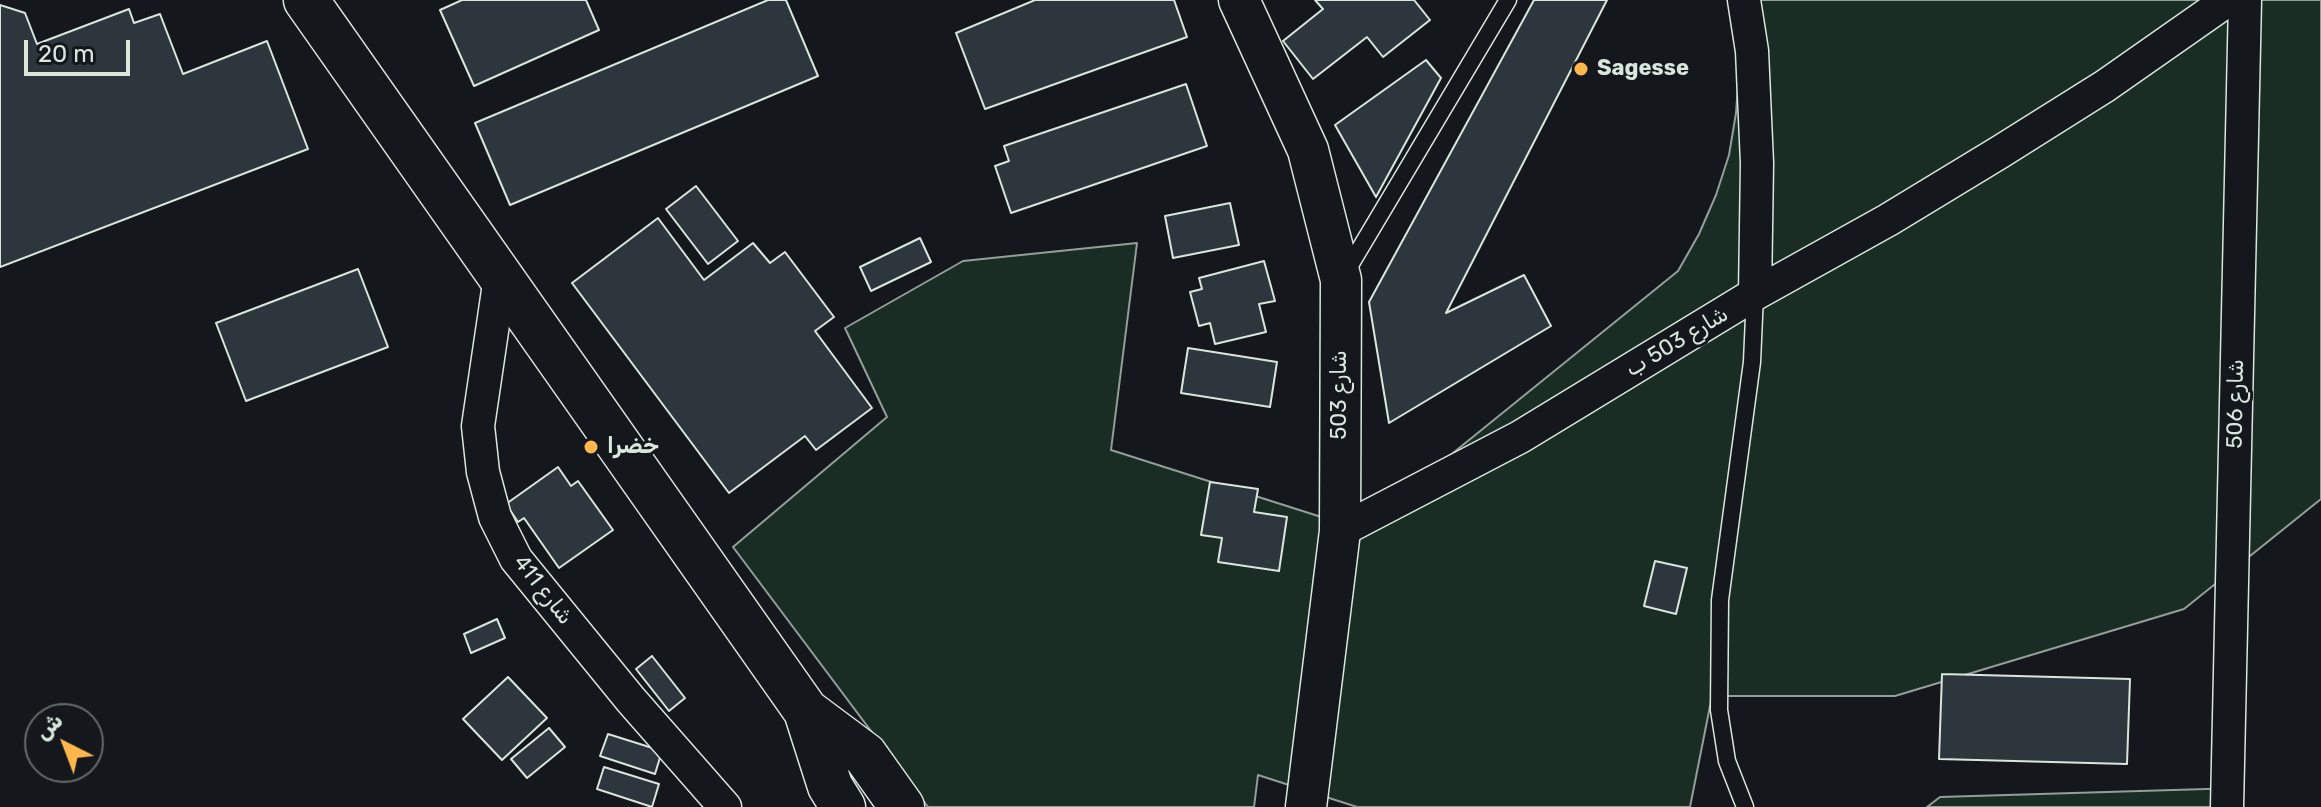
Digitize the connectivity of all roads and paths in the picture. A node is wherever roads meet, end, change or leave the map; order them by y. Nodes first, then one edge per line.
1 (306, 0) edge
2 (1239, 0) edge
3 (1508, 0) edge
4 (1744, 0) edge
5 (2228, 0) edge
6 (2245, 0) edge
7 (500, 277) junction
8 (1341, 280) junction
9 (1755, 294) junction
10 (1340, 531) junction
11 (806, 711) junction
12 (725, 807) edge
13 (843, 807) edge
14 (902, 807) edge
15 (1306, 807) edge
16 (1745, 807) edge
17 (2227, 807) edge

1 - 7 main road
2 - 8 street, شارع 503
3 - 8 lane
4 - 9 street
5 - 9 street
6 - 17 street, شارع 506
7 - 11 main road
7 - 12 street, شارع 411
8 - 10 street, شارع 503
9 - 10 street, شارع 503 ب
9 - 16 lane
10 - 15 street, شارع 503
11 - 13 main road
11 - 14 main road

